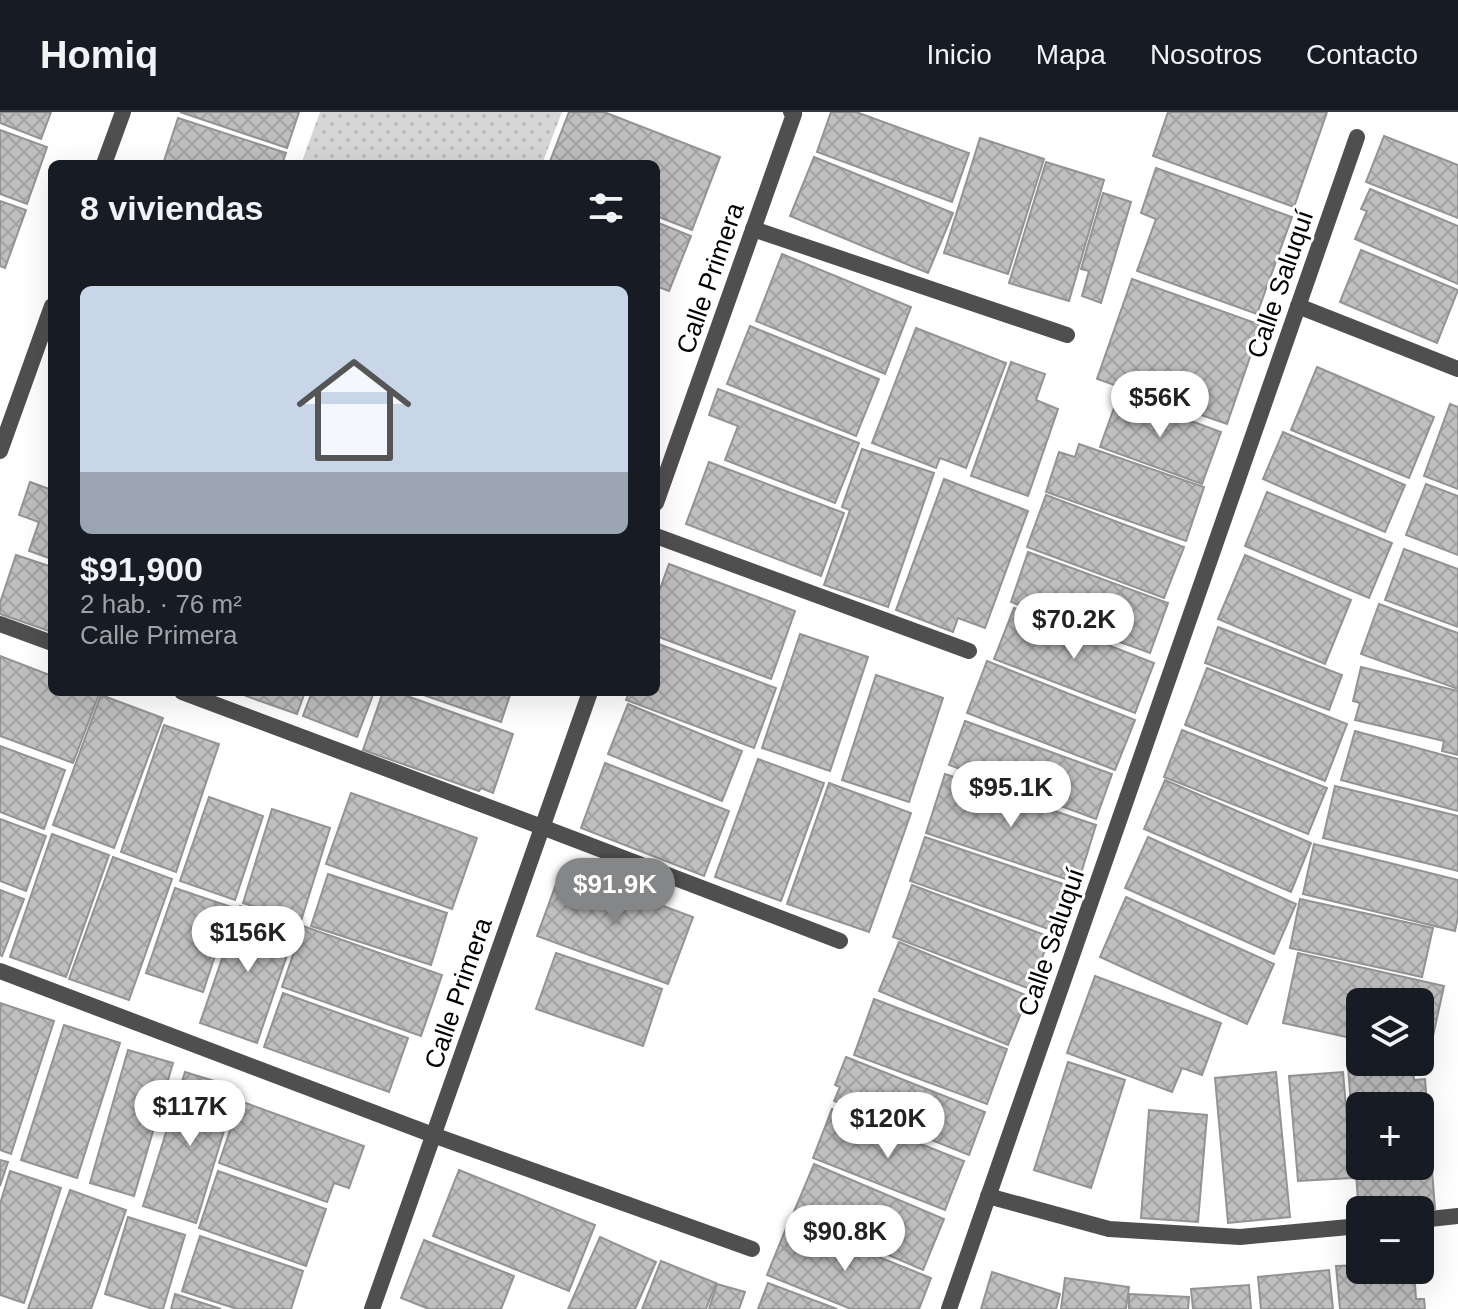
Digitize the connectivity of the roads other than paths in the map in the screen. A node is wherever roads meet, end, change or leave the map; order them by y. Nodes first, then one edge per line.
1 (123, 112) edge
2 (792, 113) edge
3 (1357, 137) dead end
4 (105, 160) edge
5 (753, 229) junction
6 (1298, 306) junction
7 (48, 319) edge
8 (1067, 335) dead end
9 (1458, 369) edge
10 (0, 451) edge
11 (660, 492) edge
12 (660, 537) edge
13 (0, 624) edge
14 (48, 642) edge
15 (969, 651) dead end
16 (193, 696) edge
17 (589, 696) edge
18 (542, 827) junction
19 (840, 941) dead end
20 (0, 971) edge
21 (433, 1135) junction
22 (988, 1196) junction
23 (1458, 1216) edge
24 (1434, 1219) edge
25 (1346, 1227) edge
26 (752, 1249) dead end
27 (372, 1309) edge
28 (949, 1309) edge

1 - 4 street
2 - 5 street, Calle Primera
3 - 6 street, Calle Saluquí
5 - 8 street
5 - 11 street, Calle Primera
6 - 9 street
6 - 22 street, Calle Saluquí
7 - 10 street
12 - 15 street
13 - 14 street
16 - 18 street
17 - 18 street, Calle Primera
18 - 19 street
18 - 21 street, Calle Primera
20 - 21 street
21 - 26 street
21 - 27 street, Calle Primera
22 - 25 street
22 - 28 street, Calle Saluquí
23 - 24 street

